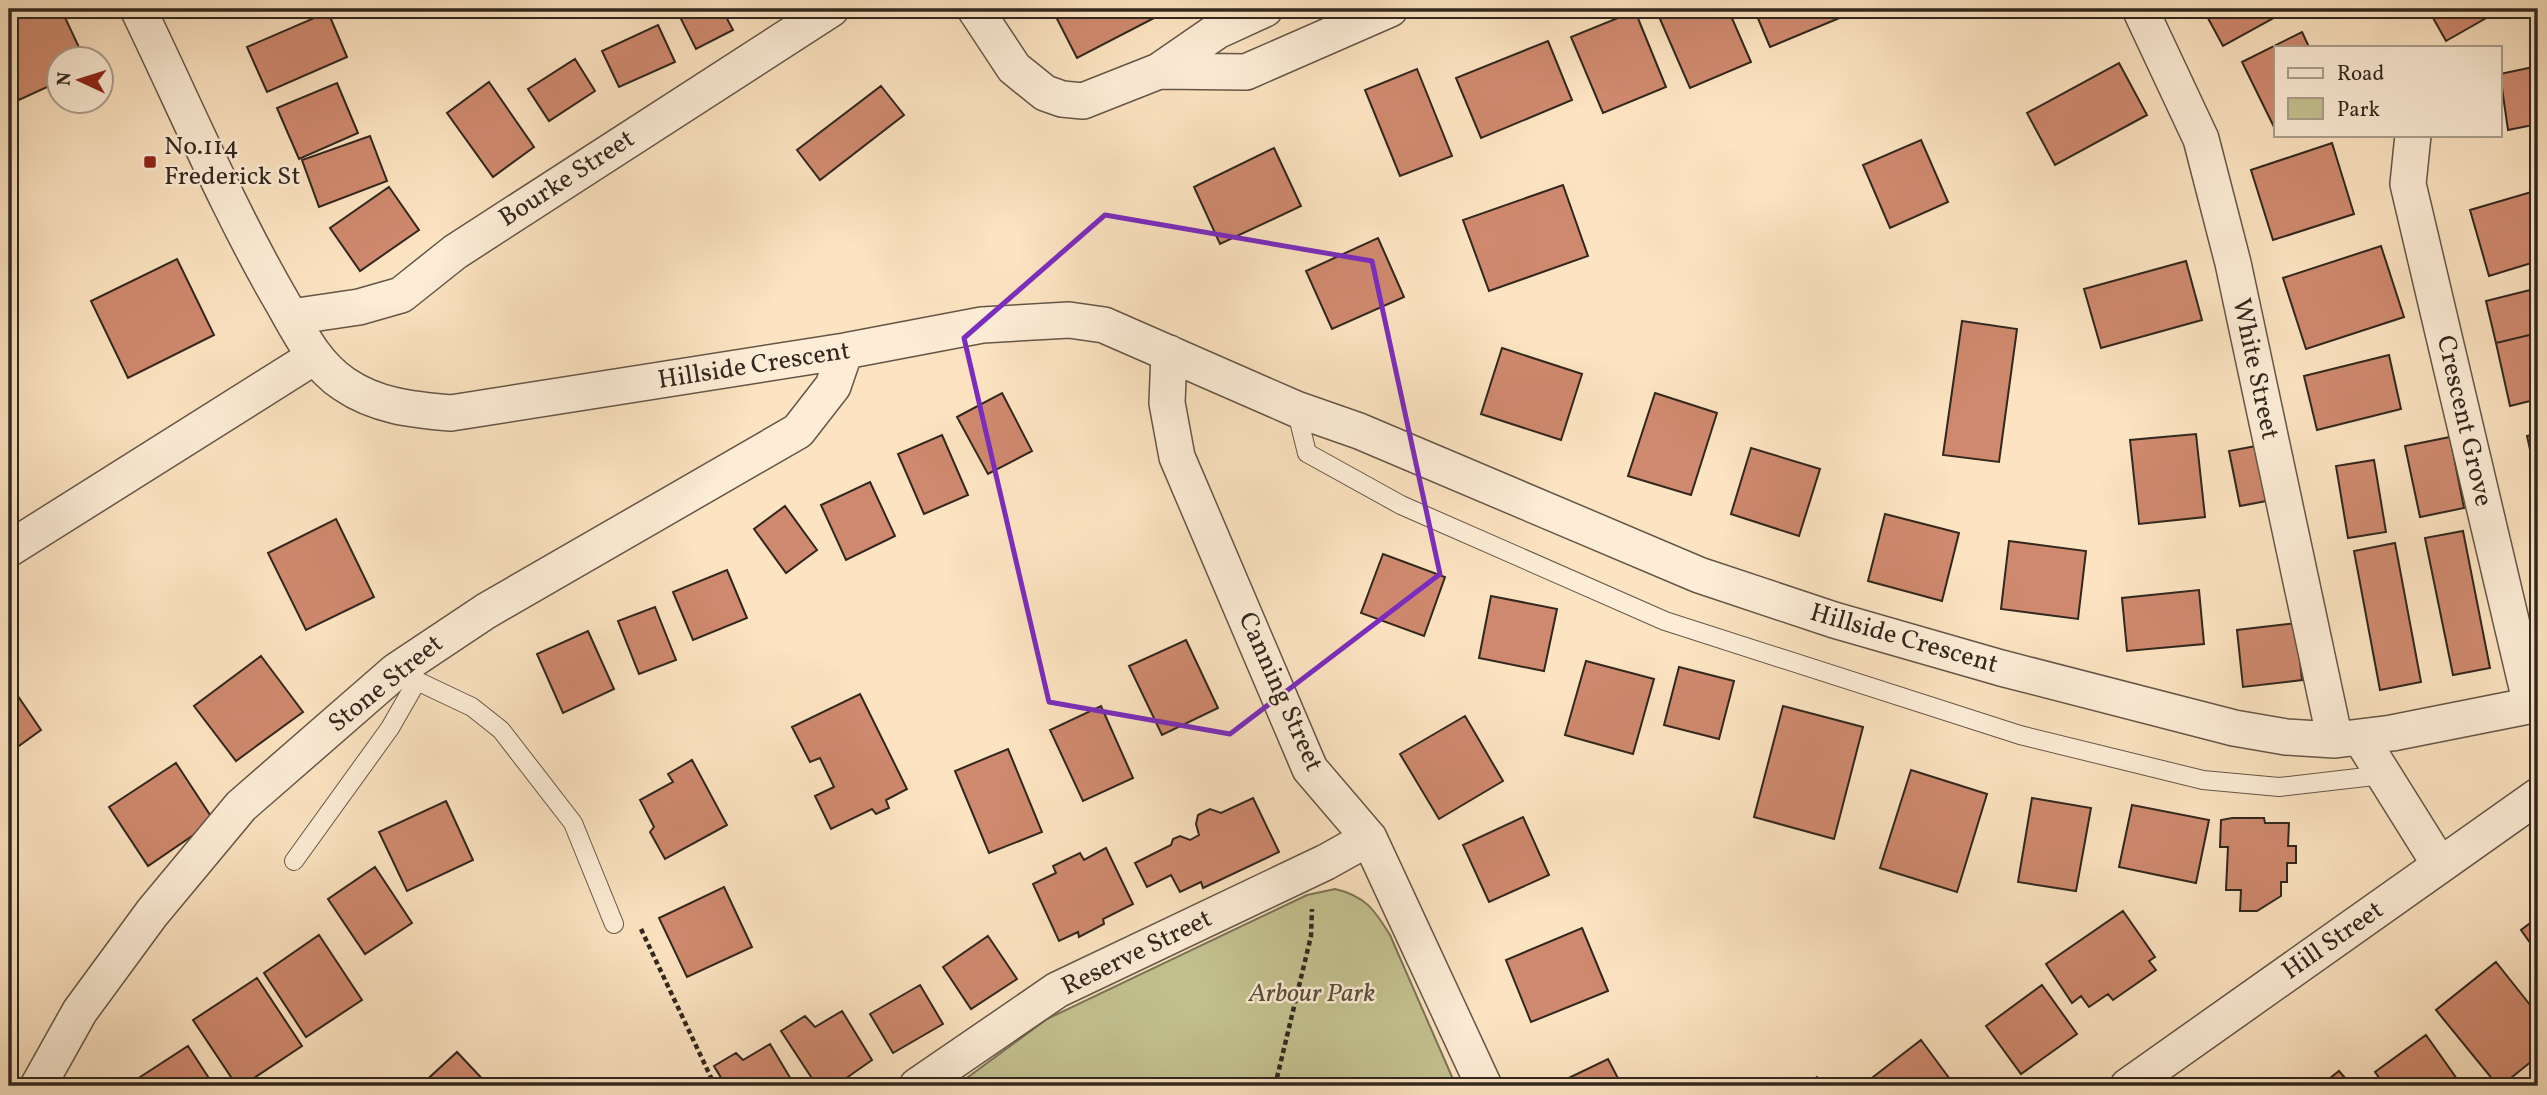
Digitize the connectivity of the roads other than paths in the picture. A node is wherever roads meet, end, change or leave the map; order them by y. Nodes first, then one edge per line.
1 (138, 9) edge
2 (831, 9) edge
3 (975, 9) edge
4 (1265, 9) edge
5 (1390, 9) edge
6 (2140, 9) edge
7 (1159, 71) junction
8 (2413, 136) edge
9 (291, 317) junction
10 (845, 351) junction
11 (1169, 353) junction
12 (314, 357) junction
13 (1296, 409) junction
14 (9, 549) edge
15 (407, 676) junction
16 (2535, 704) edge
17 (2347, 739) junction
18 (2383, 775) junction
19 (2538, 796) edge
20 (1369, 838) junction
21 (294, 861) dead end
22 (2440, 865) junction
23 (614, 924) dead end
24 (38, 1086) edge
25 (917, 1086) edge
26 (1483, 1086) edge
27 (2128, 1086) edge

1 - 9 street, Hillside Crescent
2 - 9 street, Bourke Street
3 - 7 street
4 - 7 street
5 - 7 street
6 - 17 street, White Street
8 - 16 street, Crescent Grove
9 - 12 street, Hillside Crescent
10 - 11 street, Hillside Crescent
10 - 12 street, Hillside Crescent
10 - 15 street, Stone Street
11 - 13 street, Hillside Crescent
11 - 20 street, Canning Street
12 - 14 street
13 - 17 street, Hillside Crescent
13 - 18 lane, Hillside Crescent
15 - 21 lane
15 - 23 lane
15 - 24 street, Stone Street
16 - 17 street, Hillside Crescent
17 - 18 street, White Street
18 - 22 street, White Street
19 - 22 street, Hill Street
20 - 25 street, Reserve Street
20 - 26 street, Canning Street
22 - 27 street, Hill Street

